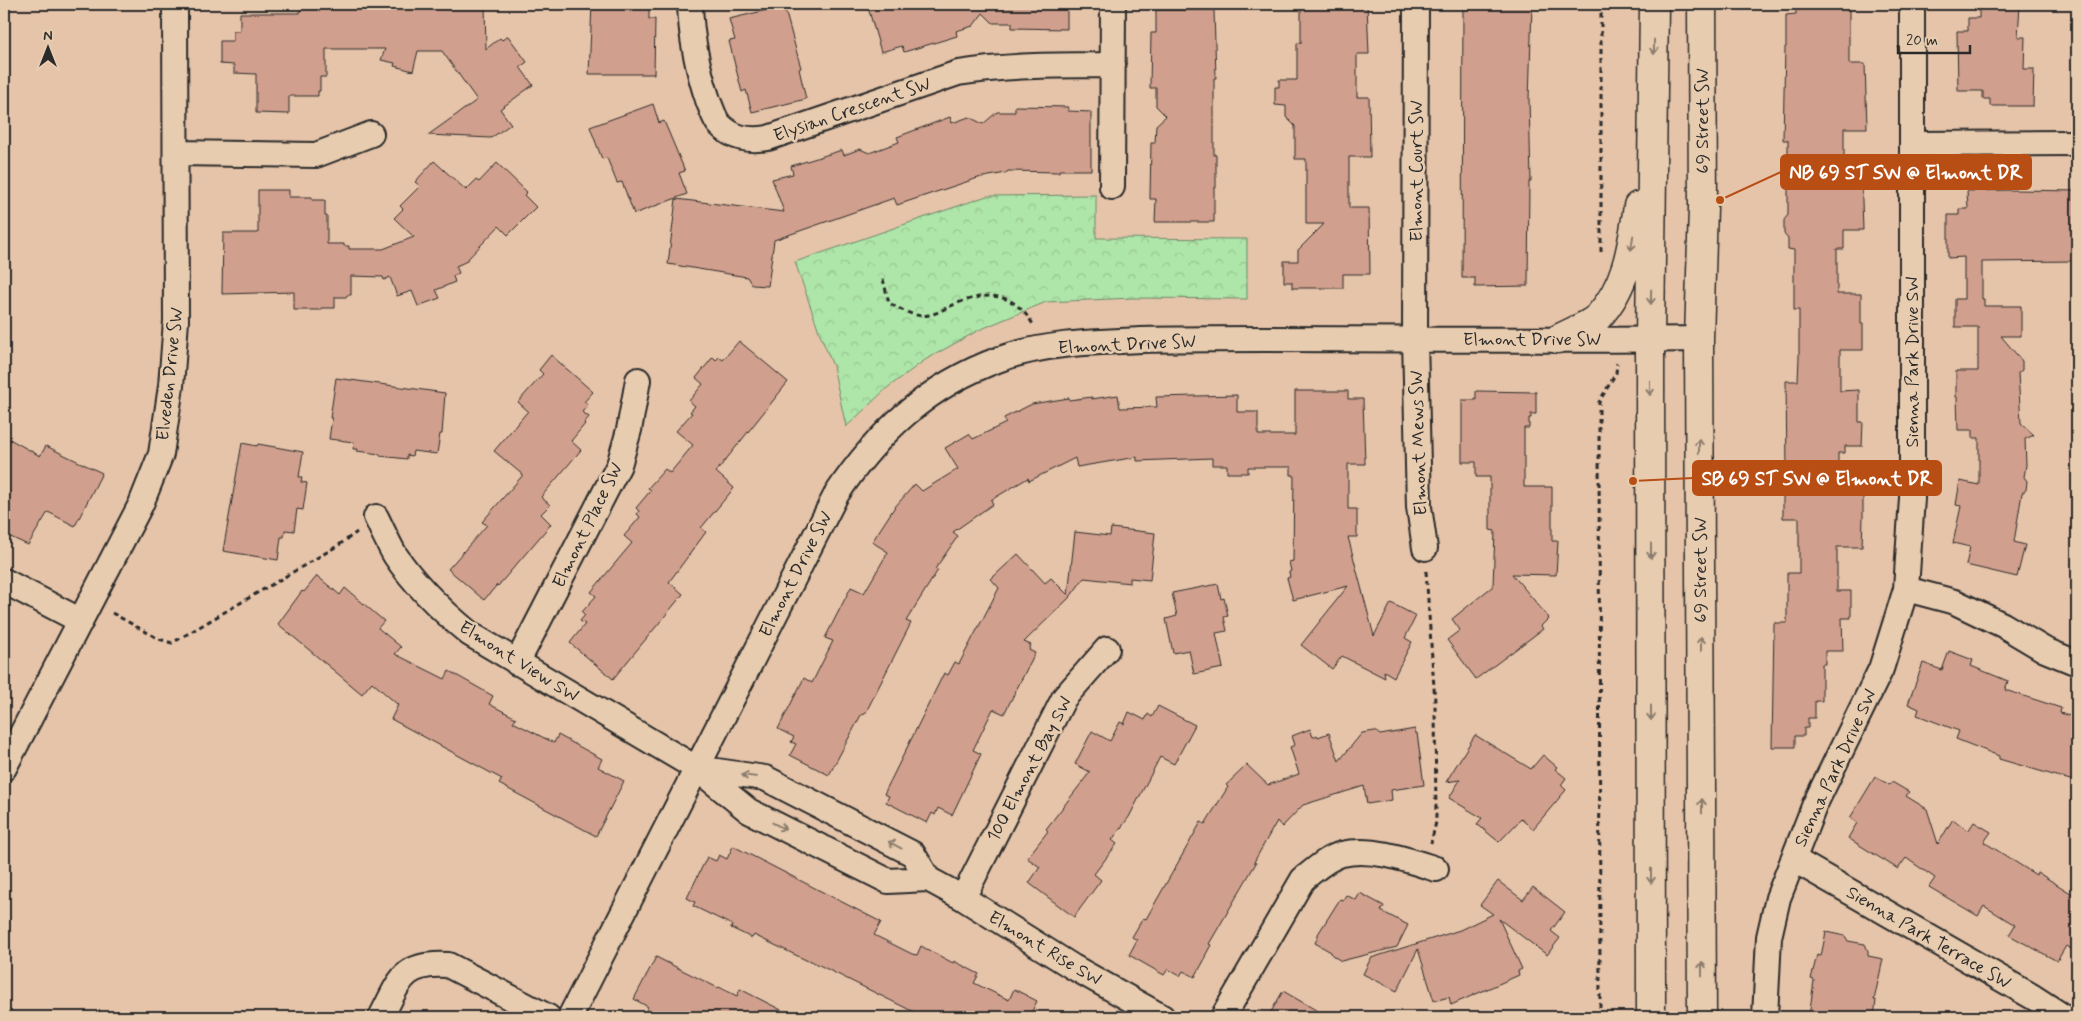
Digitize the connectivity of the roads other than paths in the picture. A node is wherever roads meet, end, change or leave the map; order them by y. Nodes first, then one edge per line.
1 (175, 4) edge
2 (690, 4) edge
3 (1113, 4) edge
4 (1416, 4) edge
5 (1654, 4) edge
6 (1702, 4) edge
7 (1912, 4) edge
8 (1112, 65) junction
9 (1654, 91) junction
10 (371, 134) dead end
11 (2077, 143) edge
12 (1913, 144) junction
13 (176, 153) junction
14 (1112, 187) dead end
15 (1415, 338) junction
16 (1558, 339) junction
17 (1698, 339) junction
18 (1650, 340) junction
19 (638, 380) dead end
20 (376, 517) road end
21 (1424, 548) road end
22 (4, 581) edge
23 (1906, 589) junction
24 (81, 621) junction
25 (1107, 648) dead end
26 (518, 663) junction
27 (2077, 663) edge
28 (4, 768) edge
29 (696, 768) junction
30 (836, 814) junction
31 (820, 847) junction
32 (1793, 859) junction
33 (1431, 868) road end
34 (928, 879) junction
35 (963, 898) junction
36 (381, 1017) edge
37 (548, 1017) edge
38 (570, 1017) edge
39 (1162, 1017) edge
40 (1223, 1017) edge
41 (1651, 1017) edge
42 (1702, 1017) edge
43 (1765, 1017) edge
44 (2064, 1017) edge

1 - 13 street, Elveden Drive SW
2 - 8 street, Elysian Crescent SW
3 - 8 street
4 - 15 street, Elmont Court SW
5 -> 9 main road
6 - 17 main road, 69 Street SW
7 - 12 street, Sienna Park Drive SW
8 - 14 street
9 -> 16 main road
9 -> 18 main road
10 - 13 street
11 - 12 street
12 - 23 street, Sienna Park Drive SW
13 - 24 street, Elveden Drive SW
15 - 16 street, Elmont Drive SW
15 - 21 street, Elmont Mews SW
15 - 29 street, Elmont Drive SW
16 - 18 street, Elmont Drive SW
17 - 18 street, Elmont Drive SW
42 -> 17 main road, 69 Street SW
18 -> 41 main road
19 - 26 street, Elmont Place SW
20 - 26 street, Elmont View SW
22 - 24 street
23 - 27 street
23 - 32 street, Sienna Park Drive SW
24 - 28 street, Elveden Drive SW
25 - 35 street, 100 Elmont Bay SW
26 - 29 street, Elmont View SW
30 -> 29 street
29 -> 31 street
29 - 38 street, Elmont Drive SW
30 - 31 street
34 -> 30 street
31 - 34 street
32 - 43 street, Sienna Park Drive SW
32 - 44 street, Sienna Park Terrace SW
33 - 40 street
34 - 35 street, Elmont Rise SW
35 - 39 street, Elmont Rise SW
36 - 37 street

